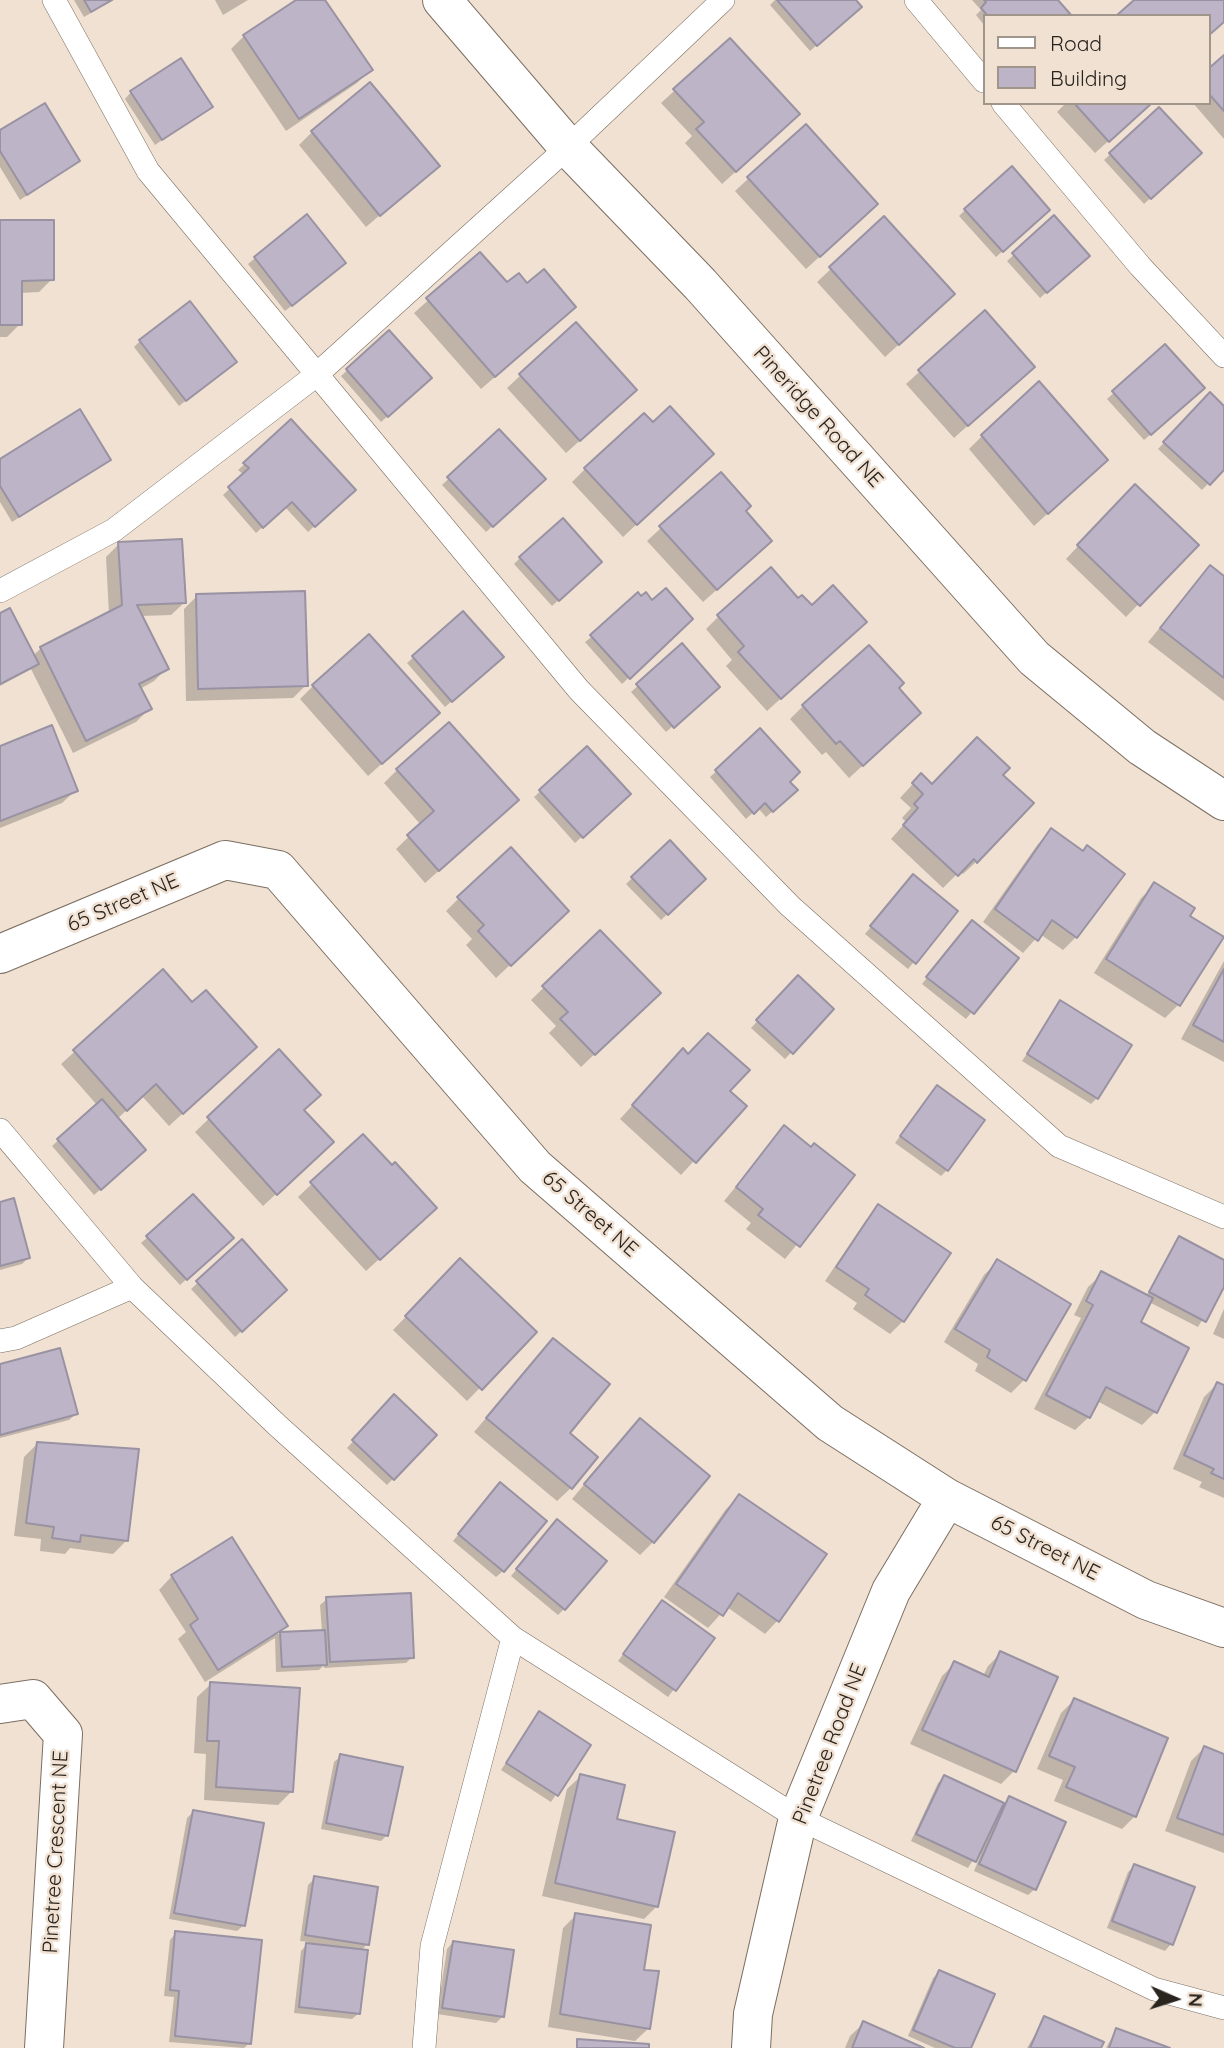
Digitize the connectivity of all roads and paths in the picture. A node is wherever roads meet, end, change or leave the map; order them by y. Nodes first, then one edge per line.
1 (54, 0) edge
2 (442, 0) edge
3 (723, 0) edge
4 (916, 0) edge
5 (982, 79) edge
6 (1005, 105) edge
7 (568, 148) junction
8 (1224, 356) edge
9 (315, 376) junction
10 (0, 591) edge
11 (1224, 801) edge
12 (0, 954) edge
13 (0, 1130) edge
14 (1224, 1217) edge
15 (132, 1287) junction
16 (0, 1341) edge
17 (947, 1498) junction
18 (1224, 1628) edge
19 (513, 1638) junction
20 (0, 1704) edge
21 (798, 1818) junction
22 (1224, 2008) edge
23 (44, 2048) edge
24 (424, 2048) edge
25 (751, 2048) edge

1 - 9 lane
2 - 7 street, Pineridge Road NE
3 - 7 lane
4 - 5 lane
6 - 8 lane
7 - 9 lane
7 - 11 street, Pineridge Road NE
9 - 10 lane
9 - 14 lane
12 - 17 street, 65 Street NE
13 - 15 lane
15 - 16 lane
15 - 19 lane
17 - 18 street, 65 Street NE
17 - 21 street, Pinetree Road NE
19 - 21 lane
19 - 24 lane
20 - 23 street, Pinetree Crescent NE
21 - 22 lane
21 - 25 street, Pinetree Road NE

